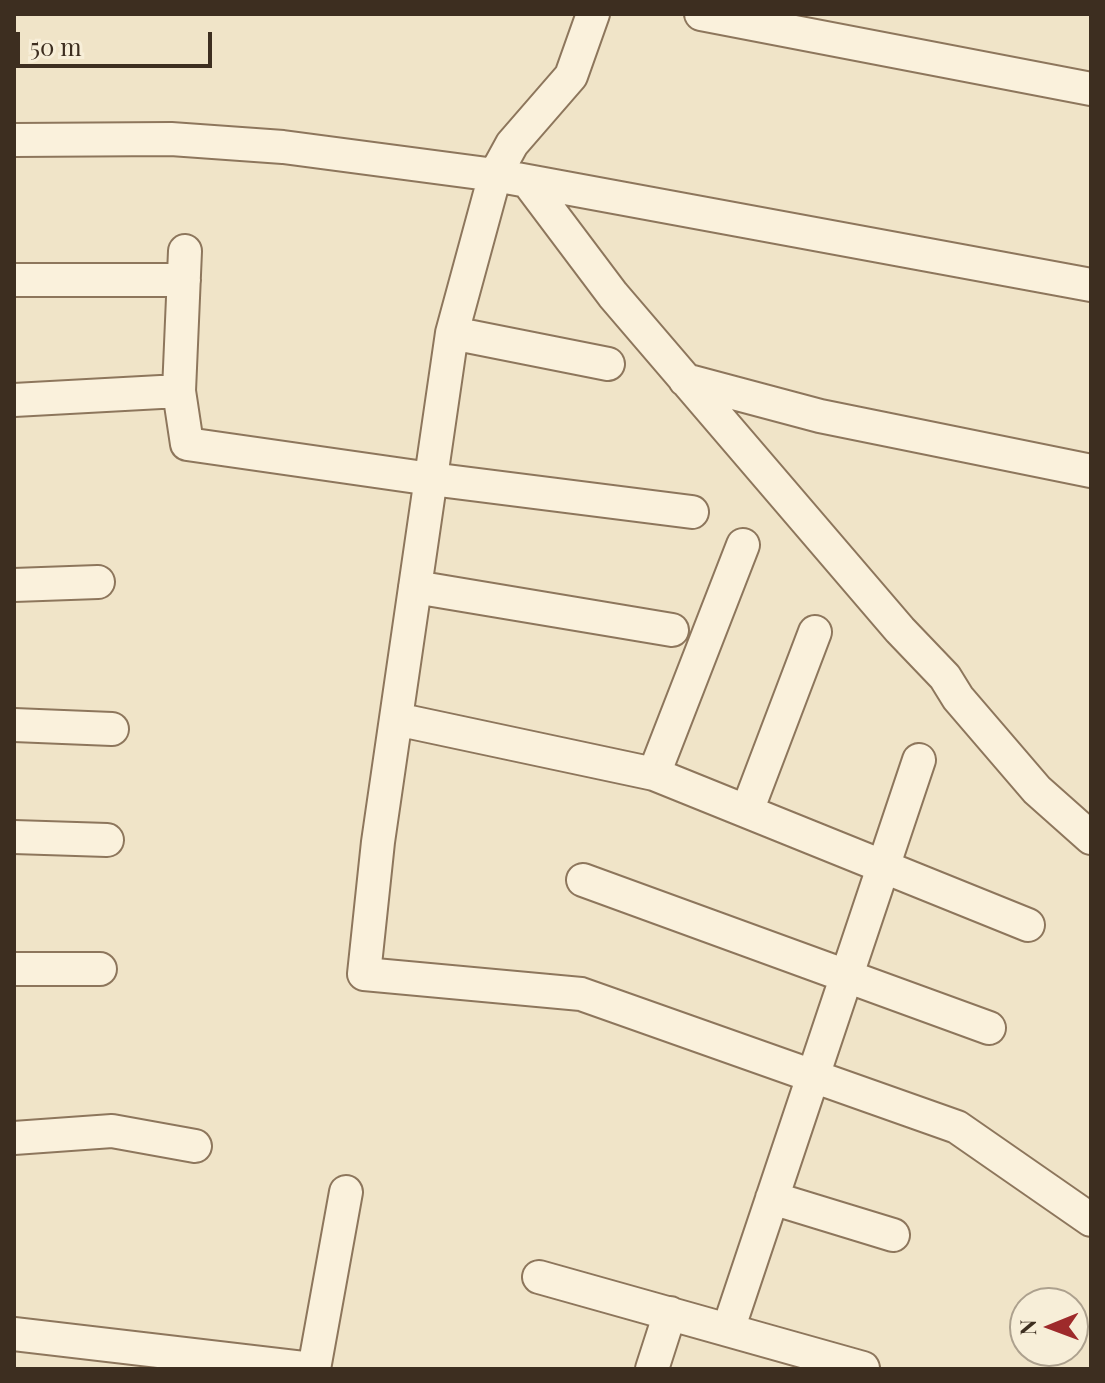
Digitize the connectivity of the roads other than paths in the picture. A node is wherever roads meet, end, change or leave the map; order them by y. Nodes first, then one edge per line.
1 (593, 14) edge
2 (701, 14) edge
3 (1091, 89) edge
4 (14, 140) edge
5 (495, 175) junction
6 (528, 182) junction
7 (14, 280) edge
8 (1091, 285) edge
9 (452, 333) junction
10 (608, 364) dead end
11 (685, 380) junction
12 (179, 391) junction
13 (14, 400) edge
14 (1091, 471) edge
15 (431, 479) junction
16 (692, 512) dead end
17 (743, 545) dead end
18 (98, 582) dead end
19 (14, 585) edge
20 (415, 587) junction
21 (672, 630) dead end
22 (815, 632) dead end
23 (396, 719) junction
24 (14, 725) edge
25 (112, 729) dead end
26 (919, 760) dead end
27 (654, 774) junction
28 (747, 811) junction
29 (14, 837) edge
30 (1091, 838) edge
31 (107, 840) dead end
32 (883, 866) junction
33 (583, 880) dead end
34 (1028, 925) dead end
35 (14, 969) edge
36 (100, 969) dead end
37 (847, 975) junction
38 (989, 1028) dead end
39 (812, 1078) junction
40 (14, 1138) edge
41 (195, 1146) dead end
42 (346, 1192) dead end
43 (772, 1198) junction
44 (1091, 1220) edge
45 (893, 1235) dead end
46 (539, 1277) dead end
47 (670, 1313) junction
48 (728, 1330) junction
49 (14, 1334) edge
50 (863, 1368) edge
51 (313, 1369) edge
52 (652, 1369) edge

1 - 5 street
2 - 3 street
4 - 5 street
5 - 6 street
5 - 9 street
6 - 8 street
6 - 11 street
7 - 12 street
9 - 10 street
9 - 15 street
11 - 14 street
11 - 30 street
12 - 13 street
12 - 15 street
15 - 16 street
15 - 20 street
17 - 27 street
18 - 19 street
20 - 21 street
20 - 23 street
22 - 28 street
23 - 27 street
23 - 39 street
24 - 25 street
26 - 32 street
27 - 28 street
28 - 32 street
29 - 31 street
32 - 34 street
32 - 37 street
33 - 37 street
35 - 36 street
37 - 38 street
37 - 39 street
39 - 43 street
39 - 44 street
40 - 41 street
42 - 51 street
43 - 45 street
43 - 48 street
46 - 47 street
47 - 48 street
47 - 52 street
48 - 50 street
49 - 51 street

